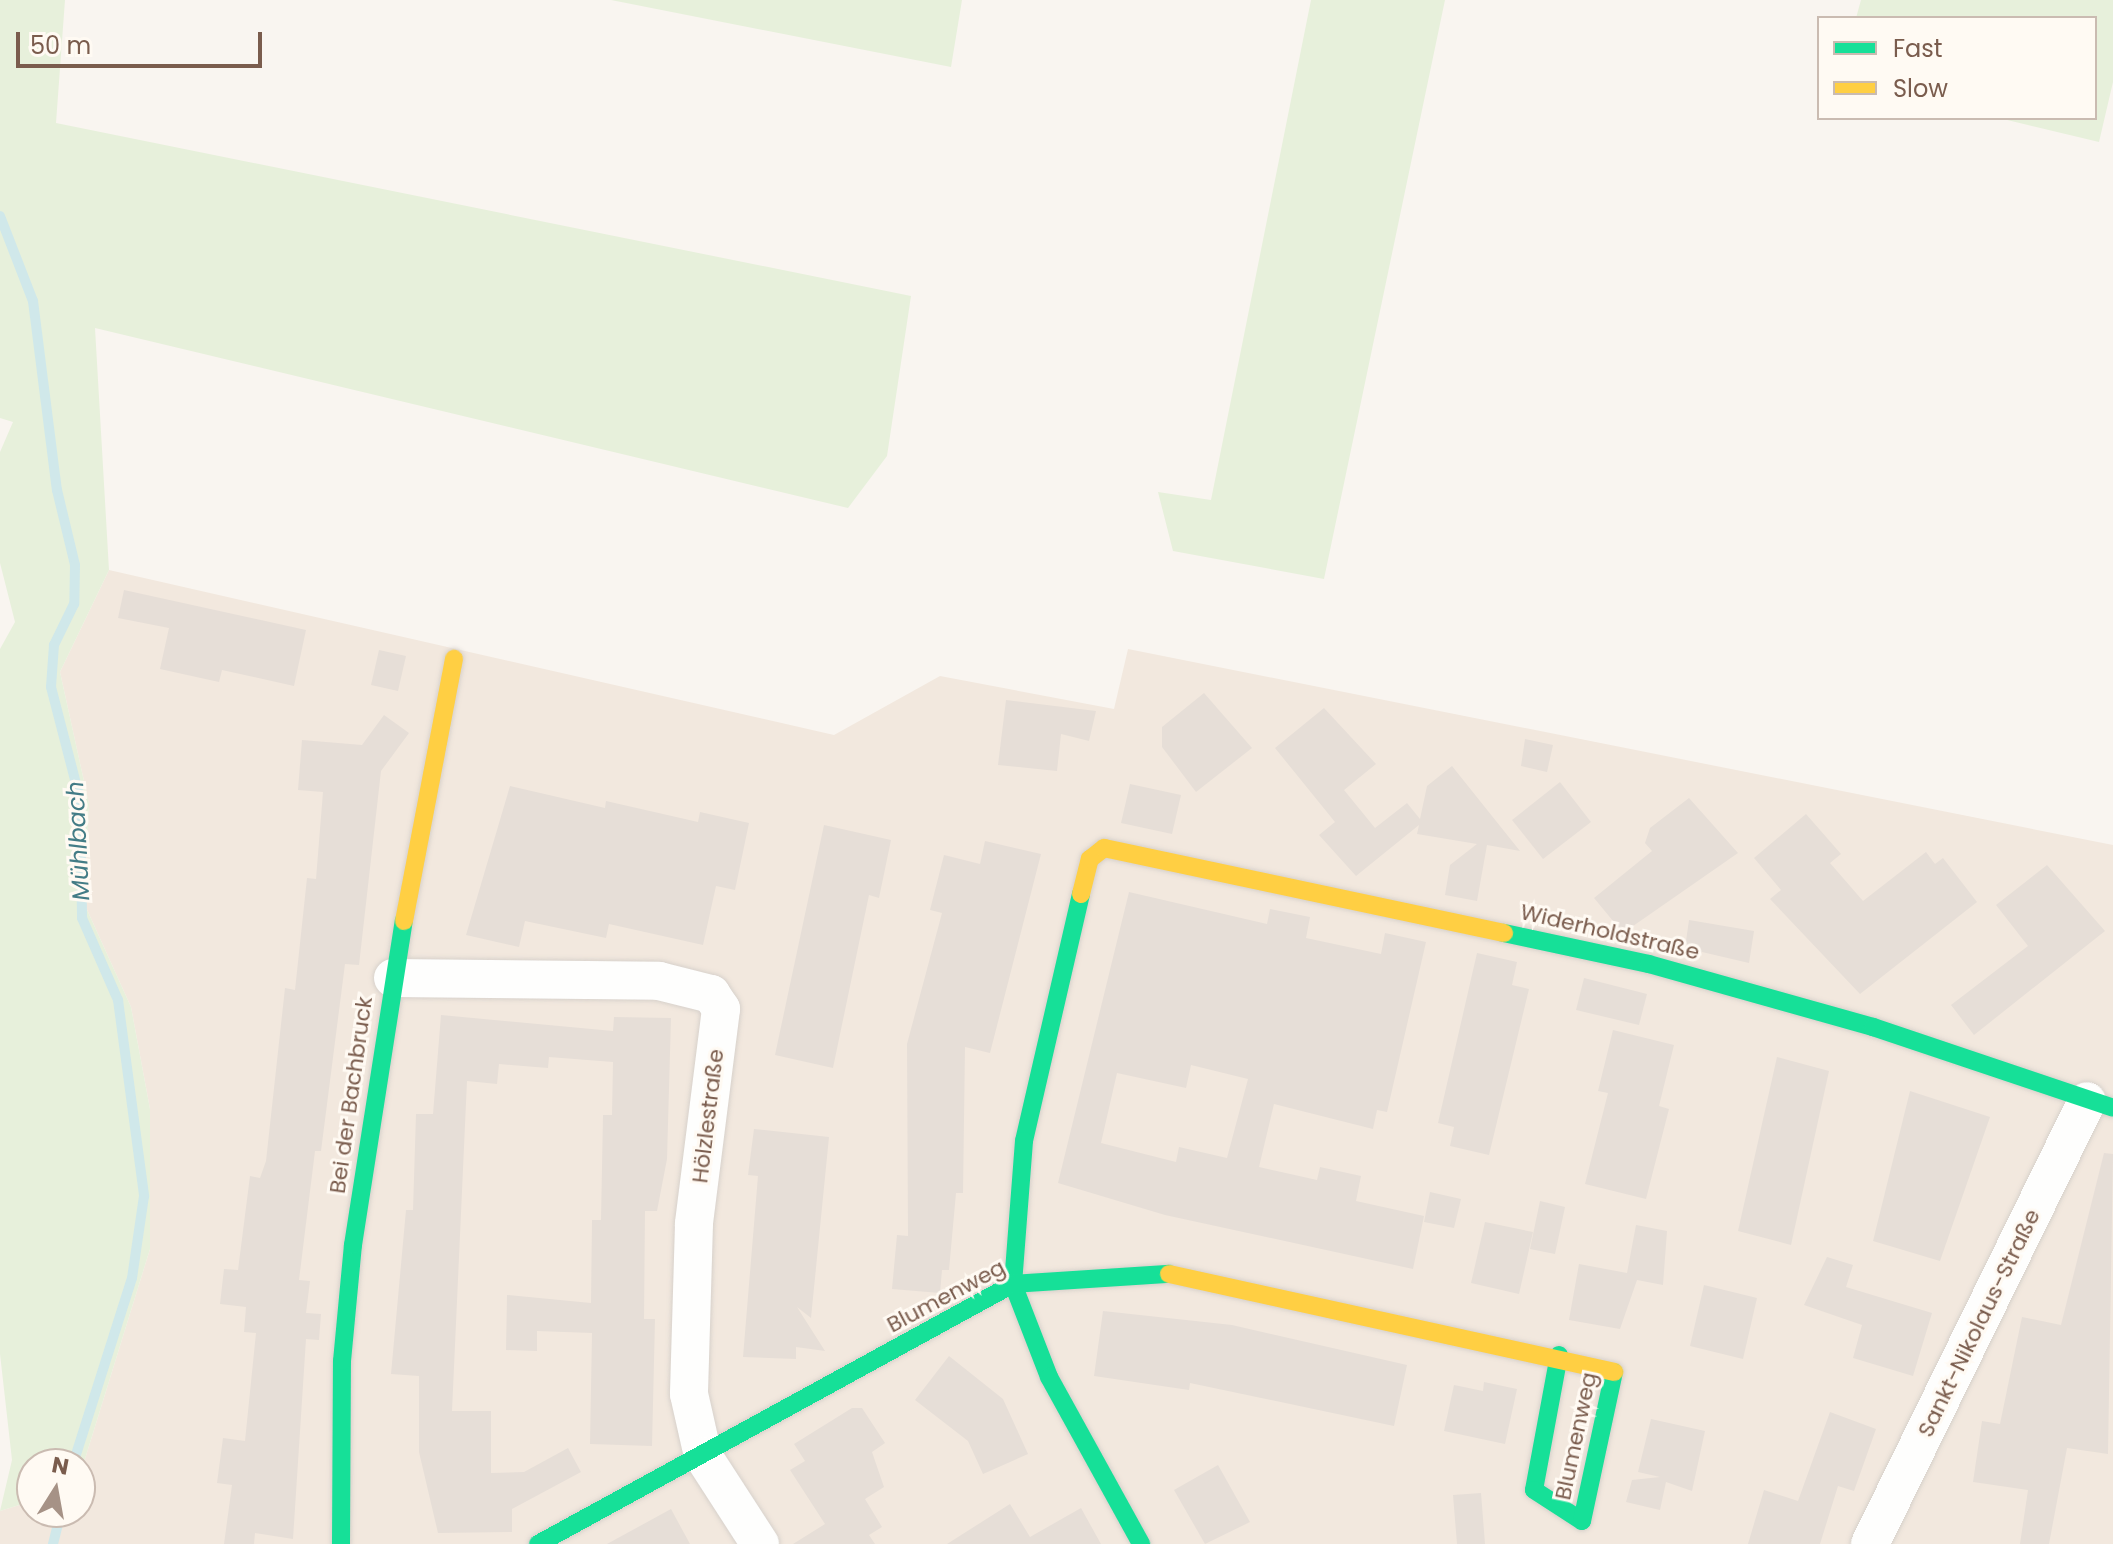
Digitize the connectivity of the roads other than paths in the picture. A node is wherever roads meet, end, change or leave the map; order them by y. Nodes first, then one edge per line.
1 (454, 659) dead end
2 (393, 978) junction
3 (2100, 1104) edge
4 (1013, 1284) junction
5 (1559, 1355) junction
6 (703, 1456) junction
7 (341, 1544) edge
8 (538, 1544) edge
9 (760, 1544) edge
10 (1141, 1544) edge
11 (1870, 1544) edge

1 - 2 street, Bei der Bachbruck
2 - 6 street, Hölzlestraße
2 - 7 street, Bei der Bachbruck
3 - 4 street, Widerholdstraße
3 - 11 street, Sankt-Nikolaus-Straße
4 - 5 street, Blumenweg
4 - 6 street, Blumenweg
4 - 10 street
5 - 5 street, Blumenweg
6 - 8 street, Blumenweg
6 - 9 street, Hölzlestraße

